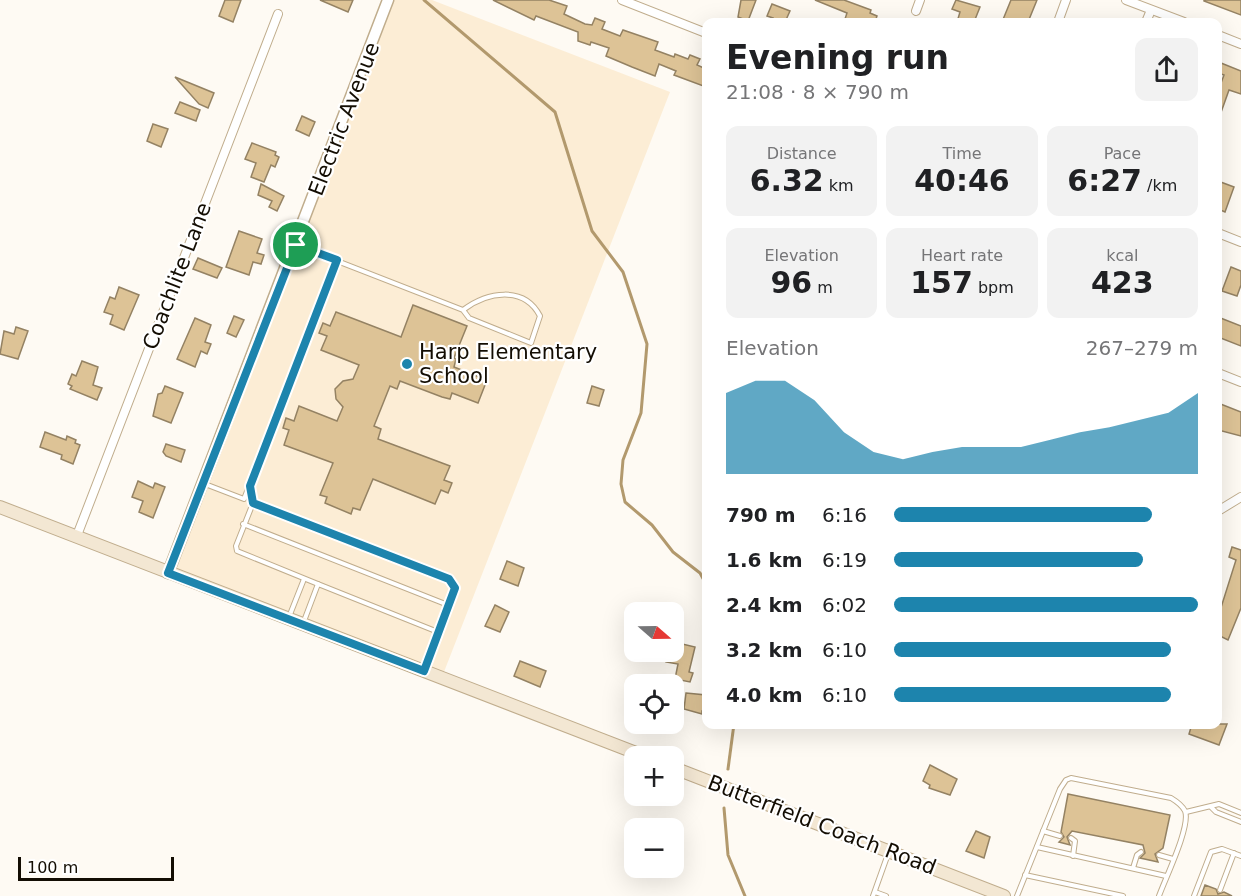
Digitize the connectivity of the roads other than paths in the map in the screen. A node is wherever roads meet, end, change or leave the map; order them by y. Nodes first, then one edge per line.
1 (388, 0) edge
2 (622, 0) edge
3 (920, 0) edge
4 (1066, 0) edge
5 (1126, 0) edge
6 (1151, 10) junction
7 (916, 12) dead end
8 (278, 14) dead end
9 (1059, 18) edge
10 (1148, 18) edge
11 (1173, 18) edge
12 (702, 31) edge
13 (1222, 37) edge
14 (1241, 44) edge
15 (1222, 236) edge
16 (1241, 243) edge
17 (296, 245) junction
18 (337, 260) junction
19 (463, 310) junction
20 (1222, 375) edge
21 (1241, 382) edge
22 (203, 483) junction
23 (250, 486) junction
24 (1241, 497) edge
25 (253, 503) junction
26 (0, 507) edge
27 (1222, 509) edge
28 (243, 524) junction
29 (76, 538) junction
30 (168, 573) junction
31 (304, 579) junction
32 (318, 584) junction
33 (448, 605) junction
34 (288, 619) junction
35 (302, 624) junction
36 (438, 632) junction
37 (424, 671) junction
38 (624, 748) edge
39 (684, 772) edge
40 (1210, 806) junction
41 (1185, 812) junction
42 (1241, 813) edge
43 (1241, 822) edge
44 (1043, 831) junction
45 (1060, 836) dead end
46 (1071, 838) dead end
47 (1037, 847) junction
48 (889, 851) junction
49 (1142, 852) dead end
50 (1234, 853) junction
51 (1159, 855) dead end
52 (1073, 856) junction
53 (1241, 856) edge
54 (1173, 859) junction
55 (1133, 868) junction
56 (1025, 875) junction
57 (1166, 876) junction
58 (1220, 891) dead end
59 (874, 894) edge
60 (886, 896) edge
61 (1004, 896) edge
62 (1017, 896) edge
63 (1123, 896) edge
64 (1159, 896) edge
65 (1194, 896) edge

1 - 17 street, Electric Avenue
2 - 12 street
3 - 7 street
4 - 9 street
5 - 6 street
6 - 10 street
6 - 11 street
8 - 29 street, Coachlite Lane
13 - 14 street
15 - 16 street
17 - 18 lane
17 - 22 street, Electric Avenue
18 - 19 lane
18 - 23 lane
19 - 19 lane
20 - 21 street
22 - 23 lane
22 - 30 street, Electric Avenue
23 - 25 lane
24 - 27 street
25 - 28 lane
25 - 33 lane
26 - 29 main road
28 - 31 lane
28 - 33 lane
29 - 30 main road
30 - 34 main road
31 - 32 lane
31 - 34 lane
32 - 35 lane
32 - 36 lane
33 - 36 lane
34 - 35 main road
35 - 37 main road
36 - 37 lane
37 - 38 main road
39 - 48 main road, Butterfield Coach Road
40 - 41 lane
40 - 42 lane
40 - 43 lane
41 - 44 lane
41 - 54 lane
44 - 45 lane
44 - 47 lane
46 - 52 lane
47 - 52 lane
47 - 56 lane
48 - 59 lane
48 - 61 main road, Butterfield Coach Road
49 - 55 lane
50 - 53 lane
50 - 58 lane
50 - 65 lane
51 - 54 lane
52 - 55 lane
54 - 57 lane
55 - 57 lane
56 - 62 lane
56 - 63 lane
57 - 64 lane
59 - 60 lane

